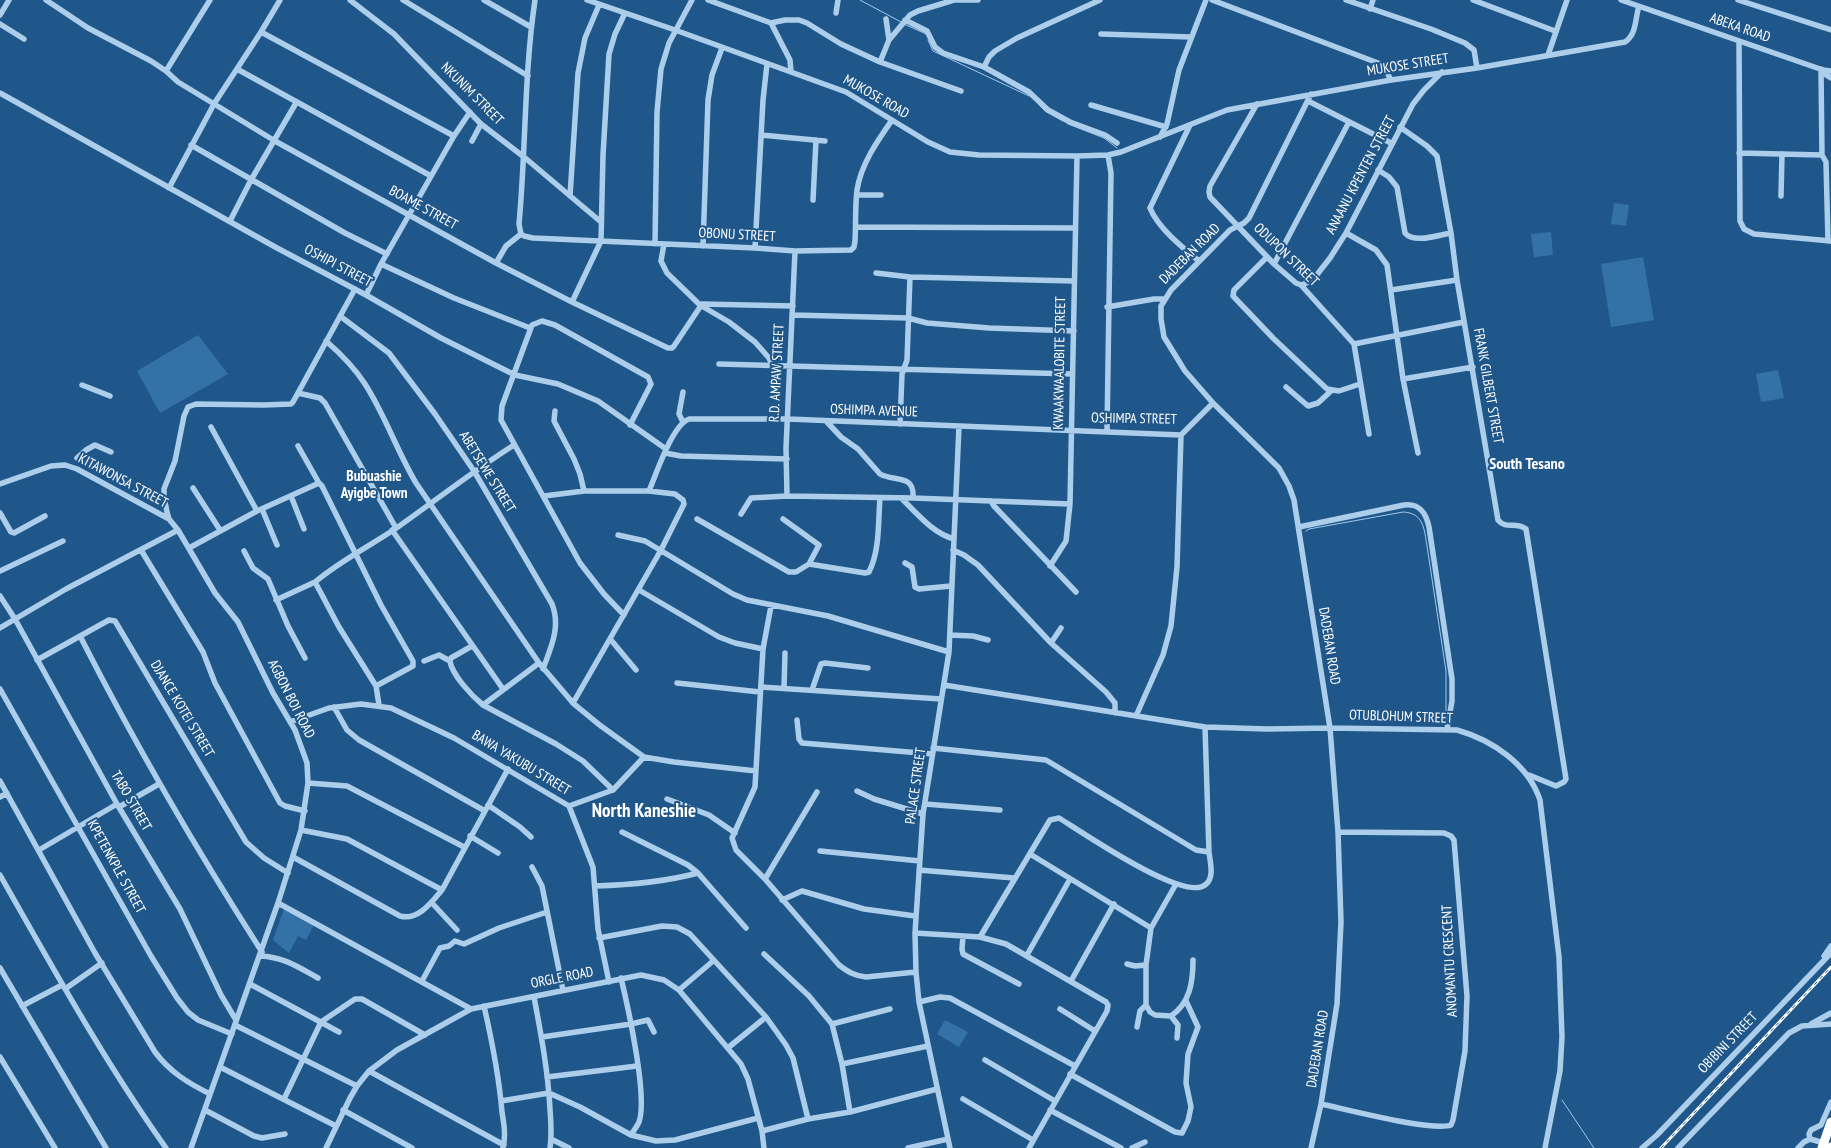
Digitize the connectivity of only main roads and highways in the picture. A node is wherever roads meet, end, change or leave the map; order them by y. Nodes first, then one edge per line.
1 (1831, 1122) edge
2 (1827, 1147) edge

1 - 2 highway

